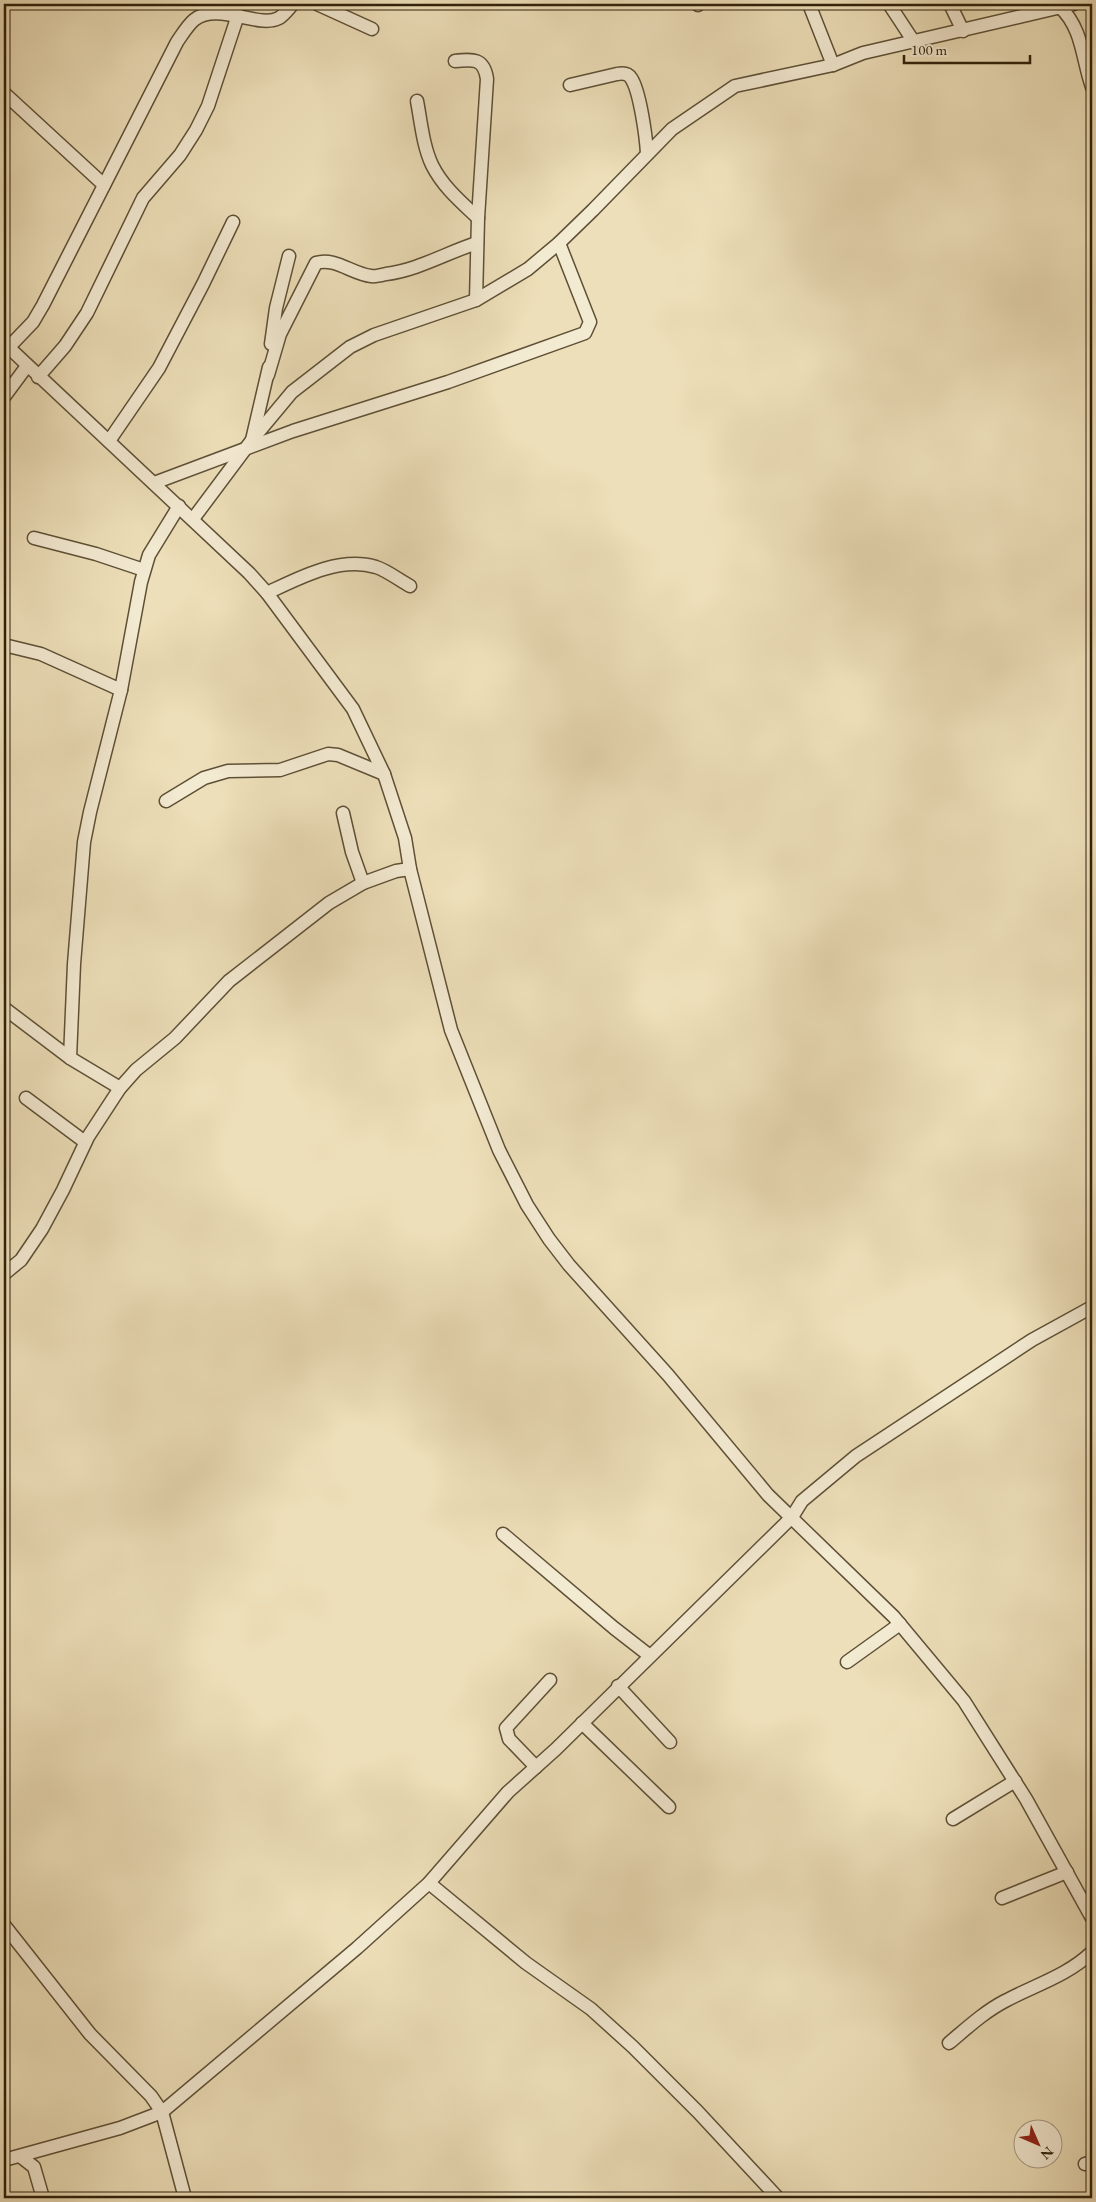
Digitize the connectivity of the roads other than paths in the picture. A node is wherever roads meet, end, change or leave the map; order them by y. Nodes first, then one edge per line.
1 (292, 4) edge
2 (317, 4) edge
3 (809, 4) edge
4 (889, 4) edge
5 (950, 4) edge
6 (1074, 4) edge
7 (1060, 7) junction
8 (238, 15) junction
9 (372, 29) dead end
10 (964, 31) junction
11 (914, 42) junction
12 (455, 61) dead end
13 (833, 65) junction
14 (570, 84) dead end
15 (1092, 87) edge
16 (4, 94) edge
17 (417, 101) dead end
18 (647, 153) junction
19 (104, 185) junction
20 (478, 218) junction
21 (232, 222) dead end
22 (559, 243) junction
23 (477, 244) junction
24 (289, 256) dead end
25 (476, 300) junction
26 (6, 345) edge
27 (28, 366) junction
28 (268, 374) junction
29 (38, 377) junction
30 (4, 397) edge
31 (109, 441) junction
32 (249, 444) junction
33 (154, 483) junction
34 (179, 506) junction
35 (194, 519) junction
36 (34, 538) dead end
37 (144, 570) junction
38 (410, 586) dead end
39 (267, 593) junction
40 (4, 645) edge
41 (121, 690) junction
42 (384, 774) junction
43 (166, 801) dead end
44 (343, 813) dead end
45 (410, 869) junction
46 (363, 883) junction
47 (7, 1014) edge
48 (70, 1058) junction
49 (120, 1088) junction
50 (26, 1098) dead end
51 (85, 1142) junction
52 (4, 1274) edge
53 (1092, 1307) edge
54 (792, 1517) junction
55 (504, 1534) dead end
56 (900, 1624) junction
57 (650, 1656) junction
58 (848, 1662) dead end
59 (550, 1680) dead end
60 (618, 1686) junction
61 (582, 1723) junction
62 (670, 1742) dead end
63 (536, 1768) junction
64 (1015, 1781) junction
65 (669, 1807) dead end
66 (953, 1819) dead end
67 (1067, 1872) junction
68 (430, 1883) junction
69 (1002, 1898) dead end
70 (1092, 1918) edge
71 (4, 1926) edge
72 (1092, 1952) edge
73 (949, 2043) dead end
74 (162, 2112) junction
75 (20, 2156) junction
76 (4, 2160) edge
77 (43, 2198) edge
78 (185, 2198) edge
79 (778, 2198) edge

1 - 8 street
2 - 9 street
3 - 13 street
4 - 11 street
5 - 10 street
6 - 7 street
7 - 10 street
7 - 15 street
8 - 19 street
8 - 29 street
10 - 11 street
11 - 13 street
12 - 20 street
13 - 18 street
14 - 18 street
16 - 19 street
17 - 20 street
18 - 22 street
19 - 26 street
20 - 23 street
21 - 31 street
22 - 25 street
22 - 32 street
23 - 25 street
23 - 28 street
24 - 28 street
25 - 32 street
26 - 27 street
27 - 29 street
27 - 30 street
28 - 32 street
29 - 31 street
31 - 33 street
32 - 33 street
32 - 35 street
33 - 34 street
34 - 35 street
34 - 37 street
35 - 39 street
36 - 37 street
37 - 41 street
38 - 39 street
39 - 42 street
40 - 41 street
41 - 48 street
42 - 43 street
42 - 45 street
44 - 46 street
45 - 46 street
45 - 54 street
46 - 49 street
47 - 48 street
48 - 49 street
49 - 51 street
50 - 51 street
51 - 52 street
53 - 54 street
54 - 56 street
54 - 57 street
55 - 57 street
56 - 58 street
56 - 64 street
57 - 60 street
59 - 63 street
60 - 61 street
60 - 62 street
61 - 63 street
61 - 65 street
63 - 68 street
64 - 66 street
64 - 67 street
67 - 69 street
67 - 70 street
68 - 74 street
68 - 79 street
71 - 74 street
72 - 73 street
74 - 75 street
74 - 78 street
75 - 76 street
75 - 77 street

